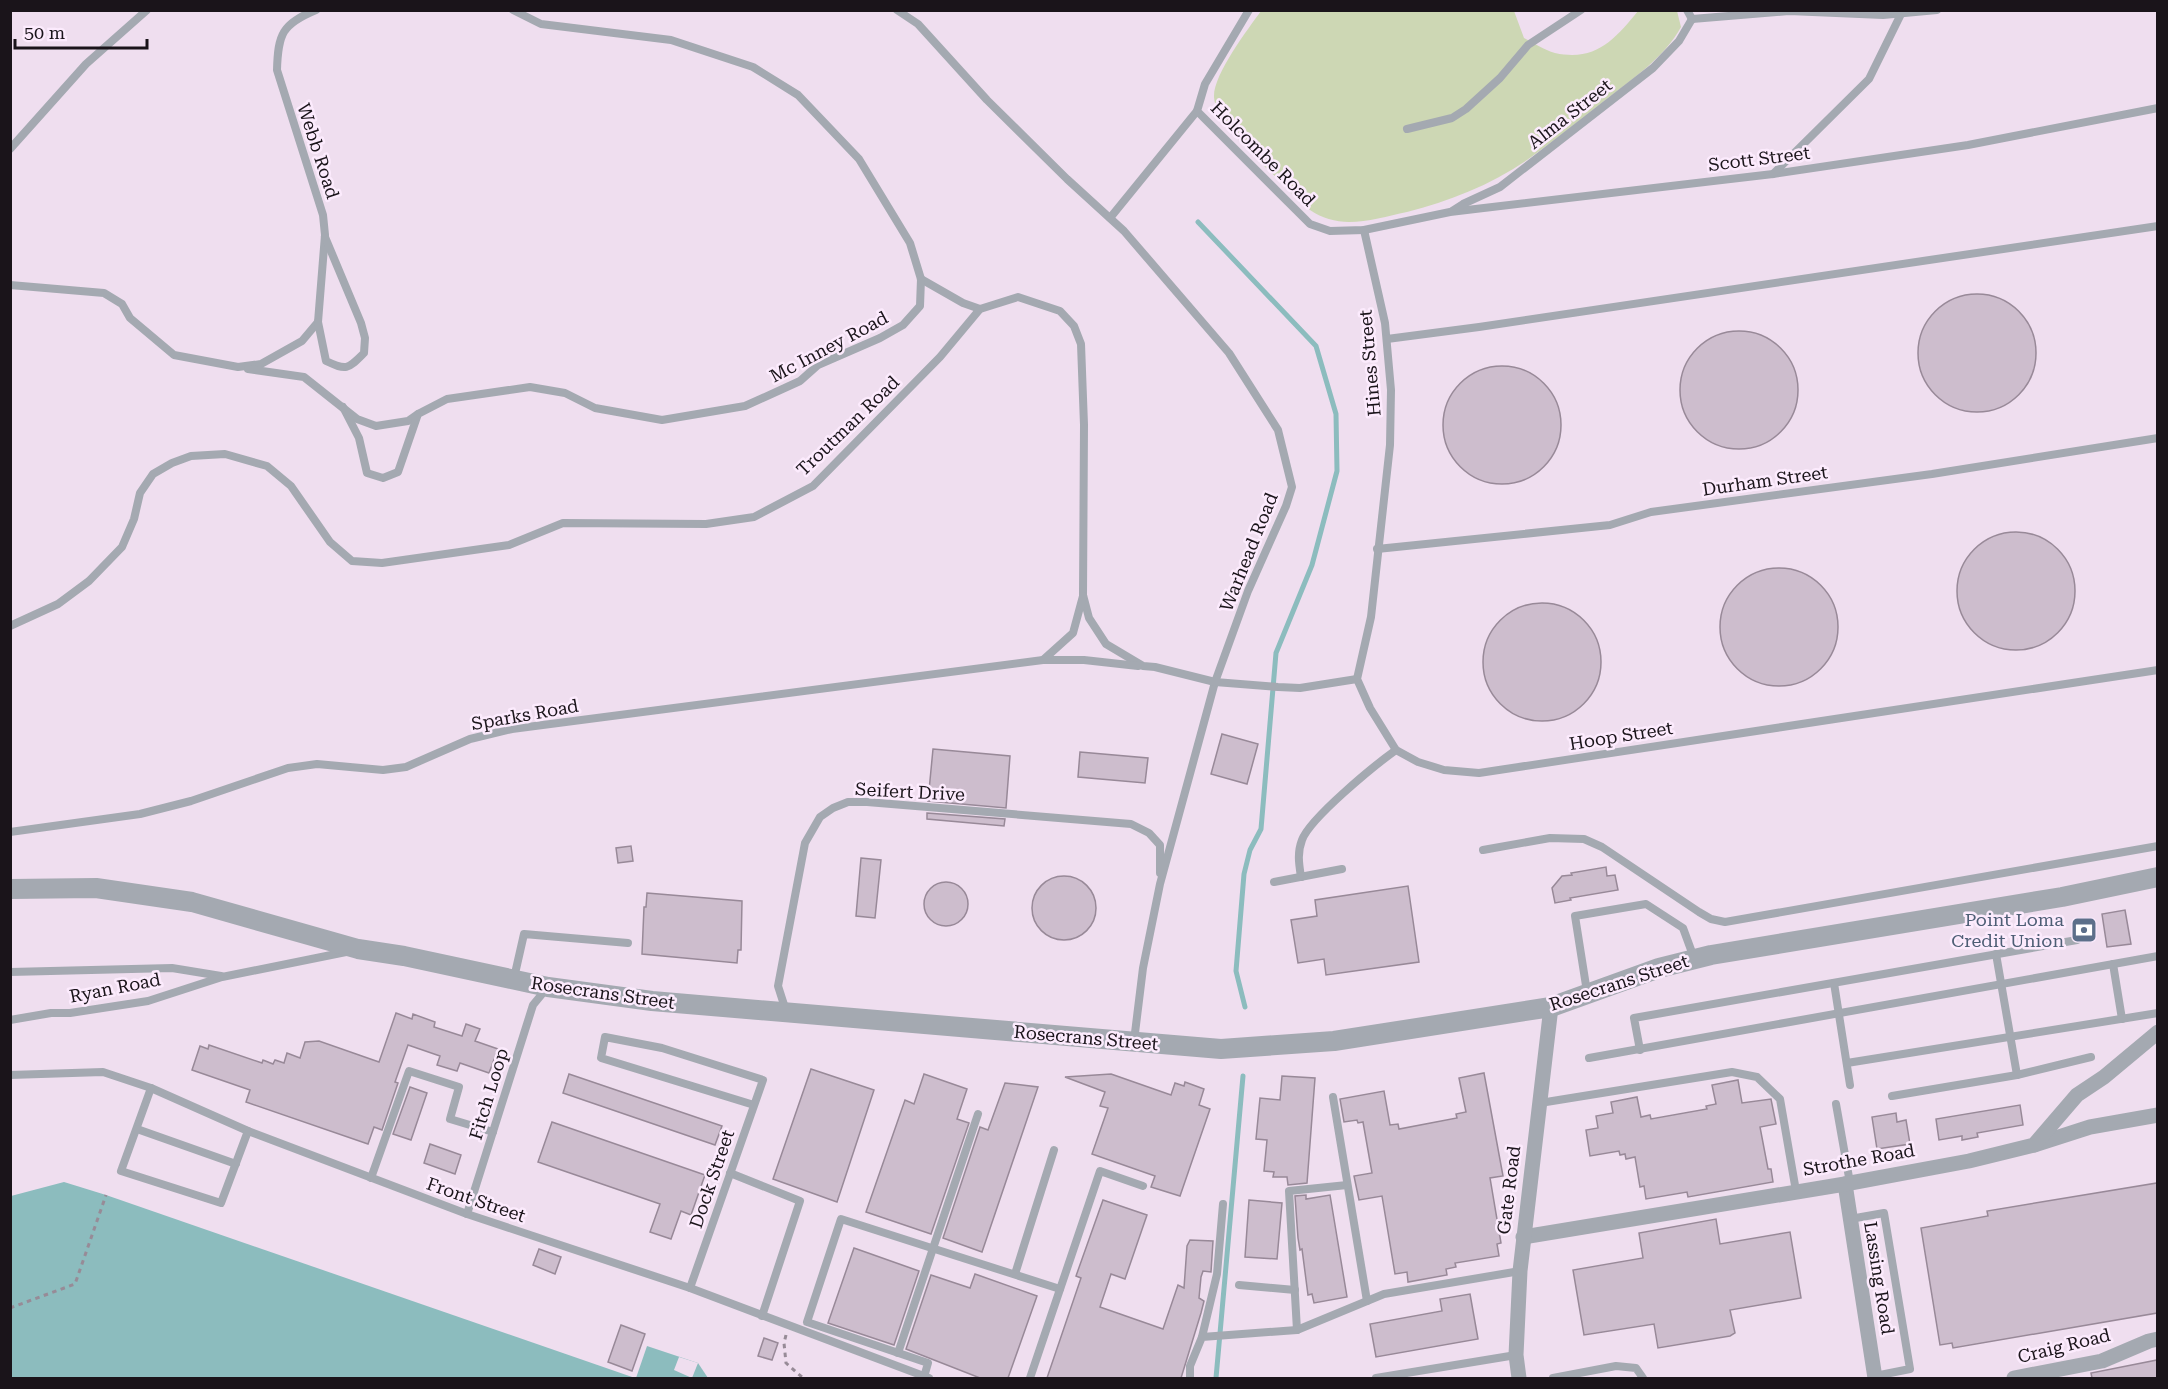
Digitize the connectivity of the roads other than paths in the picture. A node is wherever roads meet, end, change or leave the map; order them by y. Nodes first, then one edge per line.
1 (147, 10) edge
2 (316, 10) edge
3 (513, 10) edge
4 (897, 10) edge
5 (912, 10) edge
6 (1249, 10) edge
7 (1581, 10) edge
8 (1687, 10) edge
9 (1937, 10) edge
10 (1902, 13) edge
11 (1692, 19) junction
12 (918, 24) junction
13 (2157, 108) edge
14 (1197, 111) junction
15 (1407, 129) dead end
16 (10, 149) edge
17 (1773, 174) junction
18 (1450, 212) junction
19 (1110, 218) junction
20 (2157, 226) edge
21 (1364, 230) junction
22 (325, 235) junction
23 (921, 279) junction
24 (10, 285) edge
25 (980, 309) junction
26 (318, 322) junction
27 (1387, 339) junction
28 (238, 367) junction
29 (343, 407) junction
30 (418, 414) junction
31 (2157, 438) edge
32 (1377, 549) junction
33 (1083, 595) junction
34 (10, 626) edge
35 (1043, 660) junction
36 (1143, 666) junction
37 (2157, 670) edge
38 (1356, 679) junction
39 (1215, 682) junction
40 (1396, 750) junction
41 (10, 832) edge
42 (2157, 846) edge
43 (1483, 850) dead end
44 (1342, 869) dead end
45 (1301, 877) junction
46 (2157, 877) edge
47 (1274, 882) dead end
48 (1160, 884) junction
49 (10, 889) edge
50 (2077, 940) dead end
51 (627, 943) dead end
52 (358, 949) junction
53 (1996, 954) junction
54 (2157, 956) edge
55 (1695, 959) junction
56 (2113, 964) junction
57 (10, 972) edge
58 (222, 977) junction
59 (513, 979) junction
60 (1834, 983) junction
61 (2002, 985) junction
62 (548, 987) junction
63 (1587, 992) junction
64 (1551, 1007) junction
65 (787, 1013) junction
66 (2157, 1013) edge
67 (1839, 1014) junction
68 (2122, 1019) junction
69 (10, 1020) edge
70 (2157, 1032) edge
71 (2010, 1037) junction
72 (1134, 1043) junction
73 (1640, 1050) junction
74 (2091, 1057) dead end
75 (1589, 1059) dead end
76 (1846, 1063) junction
77 (10, 1075) edge
78 (2017, 1075) junction
79 (1850, 1084) dead end
80 (151, 1088) junction
81 (1333, 1096) dead end
82 (1892, 1096) dead end
83 (1540, 1103) junction
84 (1836, 1104) dead end
85 (754, 1106) junction
86 (978, 1114) dead end
87 (2157, 1115) edge
88 (137, 1129) junction
89 (248, 1131) junction
90 (493, 1132) junction
91 (2034, 1145) junction
92 (1054, 1150) dead end
93 (236, 1164) junction
94 (730, 1173) junction
95 (371, 1178) junction
96 (1847, 1184) junction
97 (1347, 1185) junction
98 (1143, 1186) dead end
99 (1796, 1191) junction
100 (1223, 1204) dead end
101 (467, 1214) junction
102 (1851, 1219) junction
103 (1523, 1237) junction
104 (934, 1248) junction
105 (1520, 1271) junction
106 (1015, 1274) junction
107 (1239, 1285) dead end
108 (690, 1288) junction
109 (1060, 1289) junction
110 (1295, 1290) junction
111 (1367, 1301) junction
112 (762, 1316) junction
113 (1297, 1330) junction
114 (1202, 1337) junction
115 (2157, 1339) edge
116 (898, 1353) junction
117 (1516, 1355) junction
118 (1875, 1377) edge
119 (926, 1378) edge
120 (1030, 1378) edge
121 (1190, 1378) edge
122 (1376, 1378) edge
123 (1519, 1378) edge
124 (1553, 1378) edge
125 (1643, 1378) edge
126 (2014, 1378) edge

1 - 16 lane
2 - 22 lane, Webb Road
3 - 23 lane, Mc Inney Road
4 - 12 lane
5 - 12 lane
6 - 14 lane, Holcombe Road
7 - 15 lane
8 - 11 lane
9 - 10 lane
10 - 11 lane
10 - 17 lane
11 - 18 lane, Alma Street
12 - 19 lane, Warhead Road
13 - 17 lane, Scott Street
14 - 19 lane
14 - 21 lane, Holcombe Road
17 - 18 lane, Scott Street
18 - 21 lane, Scott Street
19 - 39 lane, Warhead Road
20 - 27 lane
21 - 27 lane, Hines Street
22 - 26 lane, Webb Road
22 - 26 lane, Webb Road
23 - 25 lane
23 - 30 lane, Mc Inney Road
24 - 28 lane
25 - 33 lane
25 - 34 lane, Troutman Road
26 - 28 lane
27 - 32 lane, Hines Street
28 - 29 lane, Mc Inney Road
29 - 30 lane, Mc Inney Road
29 - 30 lane
31 - 32 lane, Durham Street
32 - 38 lane
33 - 35 lane
33 - 36 lane
35 - 36 lane
35 - 41 lane, Sparks Road
36 - 39 lane
37 - 40 lane, Hoop Street
38 - 39 lane
38 - 40 lane
39 - 48 lane, Warhead Road
40 - 45 lane
42 - 43 lane
44 - 45 lane
45 - 47 lane
46 - 55 street, Rosecrans Street
48 - 65 lane, Seifert Drive
48 - 72 lane, Warhead Road
49 - 52 street, Rosecrans Street
50 - 53 lane
51 - 59 lane
52 - 58 lane, Ryan Road
52 - 59 street, Rosecrans Street
53 - 60 lane
53 - 61 lane
54 - 56 lane
55 - 63 street, Rosecrans Street
55 - 63 lane
56 - 61 lane
56 - 68 lane
57 - 58 lane, Ryan Road
58 - 69 lane, Ryan Road
59 - 62 street, Rosecrans Street
60 - 67 lane
60 - 73 lane
61 - 67 lane
61 - 71 lane
62 - 65 street, Rosecrans Street
62 - 90 lane, Fitch Loop
63 - 64 street, Rosecrans Street
64 - 72 street, Rosecrans Street
64 - 83 street, Gate Road
65 - 72 street, Rosecrans Street
66 - 68 lane
67 - 73 lane
67 - 76 lane
68 - 71 lane
70 - 91 street
71 - 76 lane
71 - 78 lane
73 - 75 lane
74 - 78 lane
76 - 79 lane
77 - 80 lane, Front Street
78 - 82 lane
80 - 88 lane
80 - 89 lane, Front Street
81 - 97 lane
83 - 99 lane
83 - 103 street, Gate Road
84 - 96 lane
85 - 85 lane, Dock Street
85 - 94 lane, Dock Street
86 - 104 lane
87 - 91 street
88 - 93 lane
88 - 93 lane
89 - 93 lane
89 - 95 lane, Front Street
90 - 95 lane
90 - 101 lane, Fitch Loop
91 - 96 street, Strothe Road
92 - 106 lane
94 - 108 lane, Dock Street
94 - 112 lane
95 - 101 lane, Front Street
96 - 99 street, Strothe Road
96 - 102 street, Lassing Road
97 - 110 lane
97 - 111 lane
98 - 109 lane
99 - 103 street, Strothe Road
100 - 114 lane
101 - 108 lane, Front Street
102 - 118 street, Lassing Road
102 - 118 lane
103 - 105 street, Gate Road
104 - 106 lane
104 - 116 lane
104 - 116 lane
105 - 111 lane
105 - 117 street, Gate Road
106 - 109 lane
107 - 110 lane
108 - 112 lane, Front Street
109 - 120 lane
110 - 113 lane
111 - 113 lane
112 - 119 lane, Front Street
113 - 114 lane
114 - 121 lane
115 - 126 street, Craig Road
116 - 119 lane
117 - 122 lane
117 - 123 street, Gate Road
124 - 125 lane

